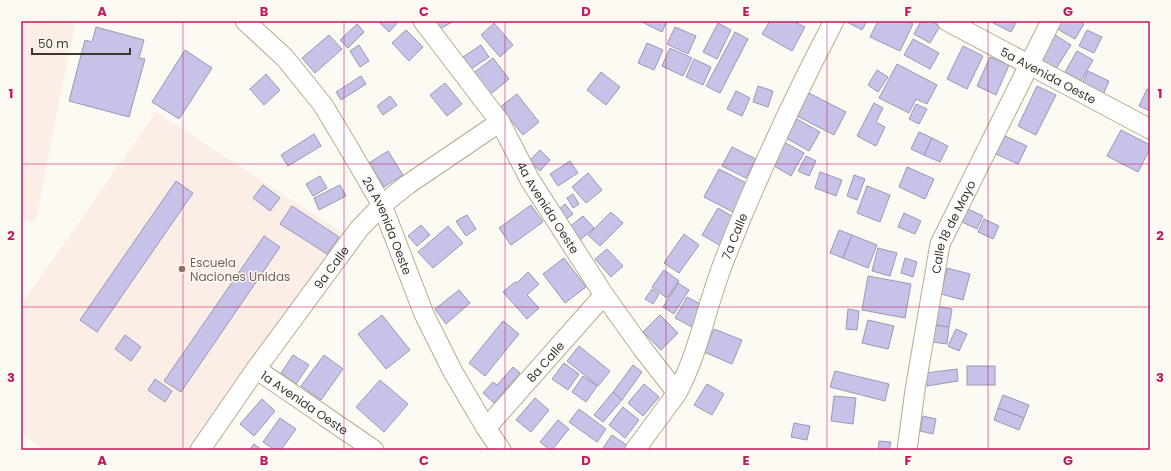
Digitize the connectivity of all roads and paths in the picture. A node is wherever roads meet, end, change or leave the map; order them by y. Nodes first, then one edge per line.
1 (245, 21) edge
2 (423, 21) edge
3 (834, 21) edge
4 (946, 21) edge
5 (1051, 21) edge
6 (1028, 65) junction
7 (500, 122) junction
8 (1150, 129) edge
9 (382, 206) junction
10 (604, 295) junction
11 (256, 369) junction
12 (677, 393) junction
13 (486, 428) junction
14 (200, 450) edge
15 (374, 450) edge
16 (501, 450) edge
17 (637, 450) edge
18 (907, 450) edge

1 - 9 street, 2a Avenida Oeste
2 - 7 street, 4a Avenida Oeste
3 - 12 street, 7a Calle
4 - 6 street, 5a Avenida Oeste
5 - 6 street, Calle 18 de Mayo
6 - 8 street, 5a Avenida Oeste
6 - 18 street, Calle 18 de Mayo
7 - 9 street, 9a Calle
7 - 10 street, 4a Avenida Oeste
9 - 11 street, 9a Calle
9 - 13 street, 2a Avenida Oeste
10 - 12 street, 4a Avenida Oeste
10 - 13 street, 8a Calle
11 - 14 street, 9a Calle
11 - 15 street, 1a Avenida Oeste
12 - 17 street, 7a Calle
13 - 16 street, 2a Avenida Oeste

